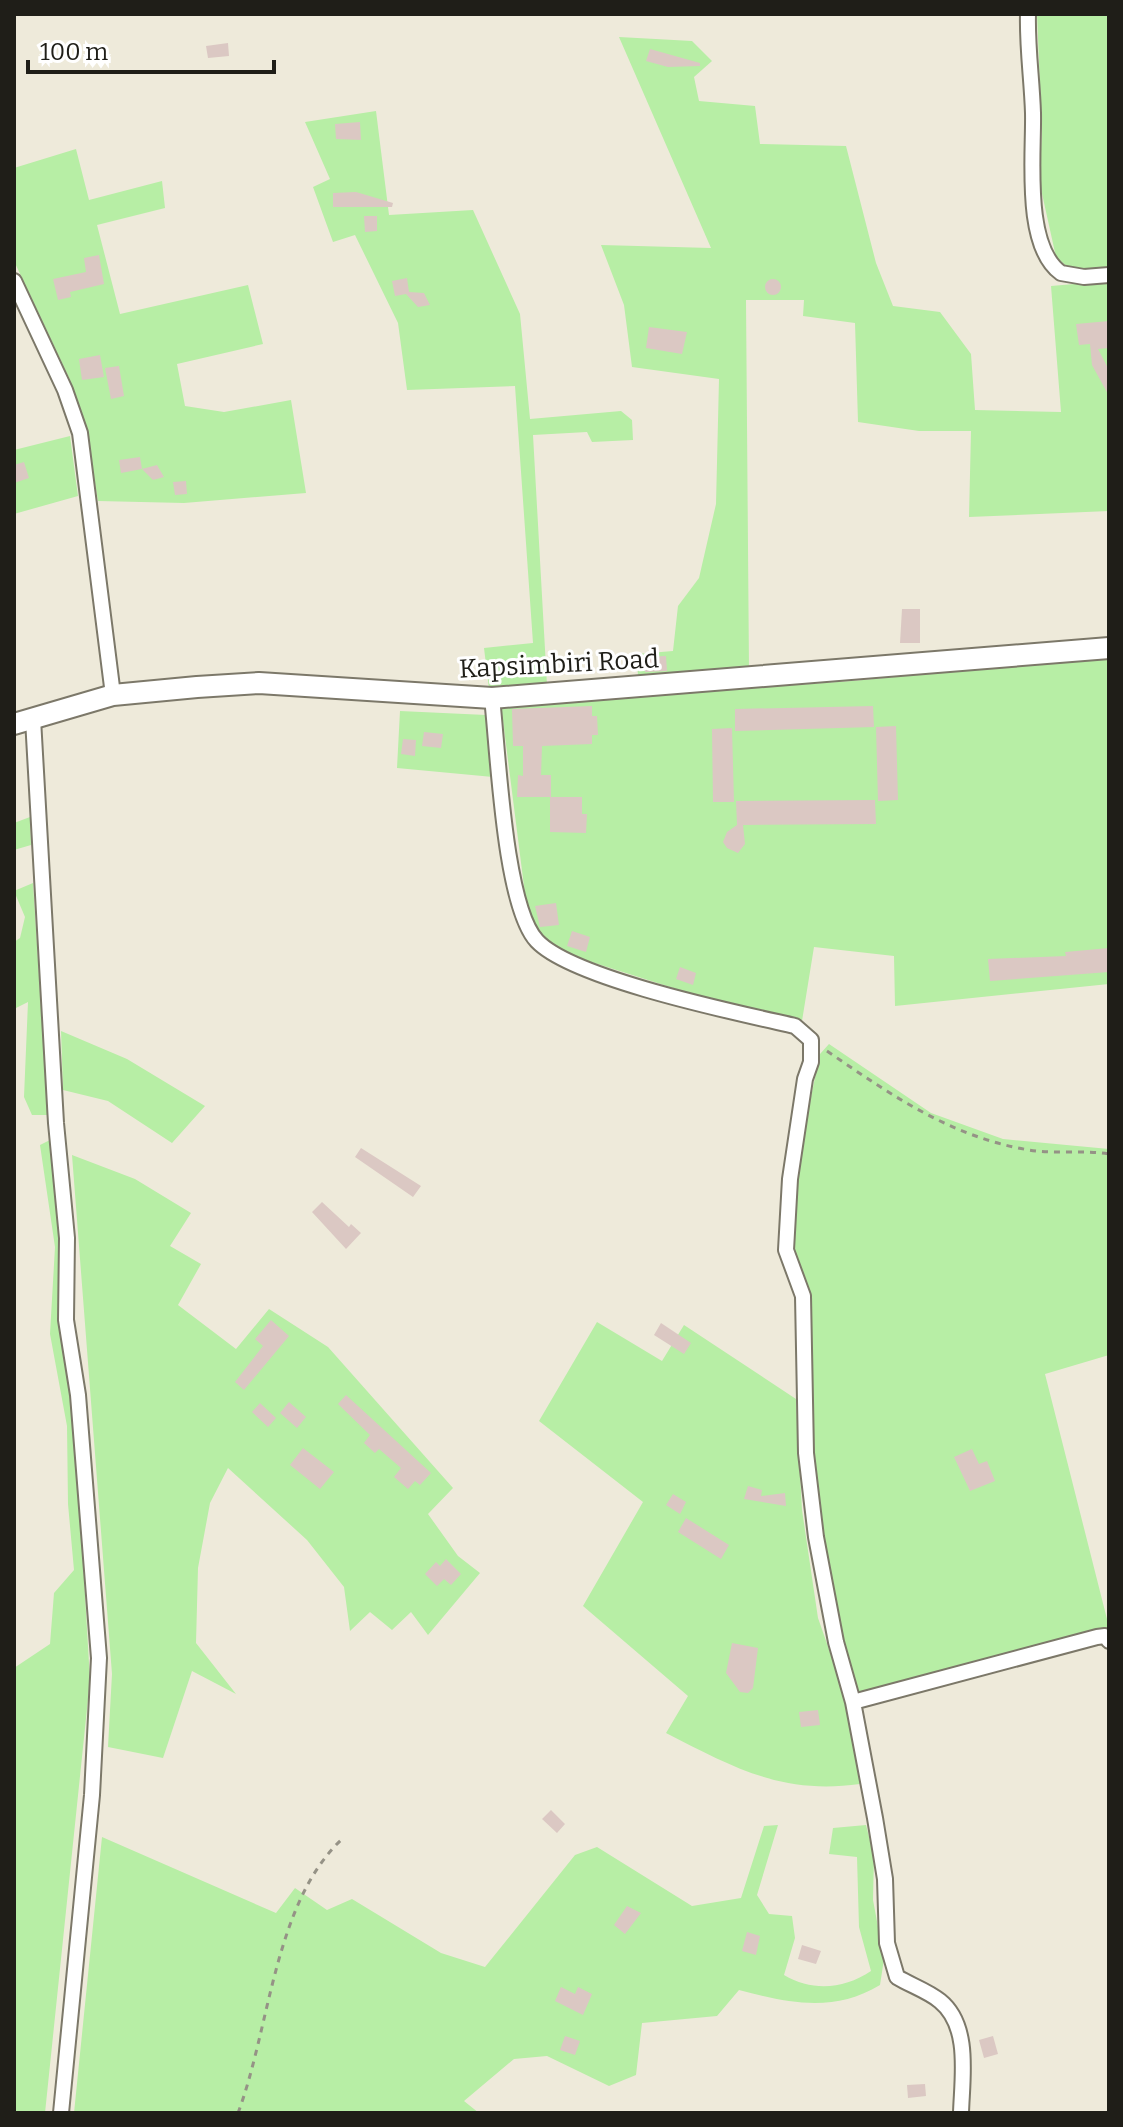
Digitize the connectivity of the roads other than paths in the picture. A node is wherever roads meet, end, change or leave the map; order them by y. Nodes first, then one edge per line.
1 (1028, 14) edge
2 (1109, 275) edge
3 (14, 281) edge
4 (1109, 648) edge
5 (113, 695) junction
6 (492, 698) junction
7 (23, 722) edge
8 (1109, 1641) edge
9 (853, 1702) junction
10 (61, 2113) edge
11 (961, 2113) edge

1 - 2 street
3 - 5 street
4 - 6 street, Kapsimbiri Road
5 - 6 street, Kapsimbiri Road
5 - 7 street, Kapsimbiri Road
6 - 9 street
7 - 10 street
8 - 9 street
9 - 11 street

